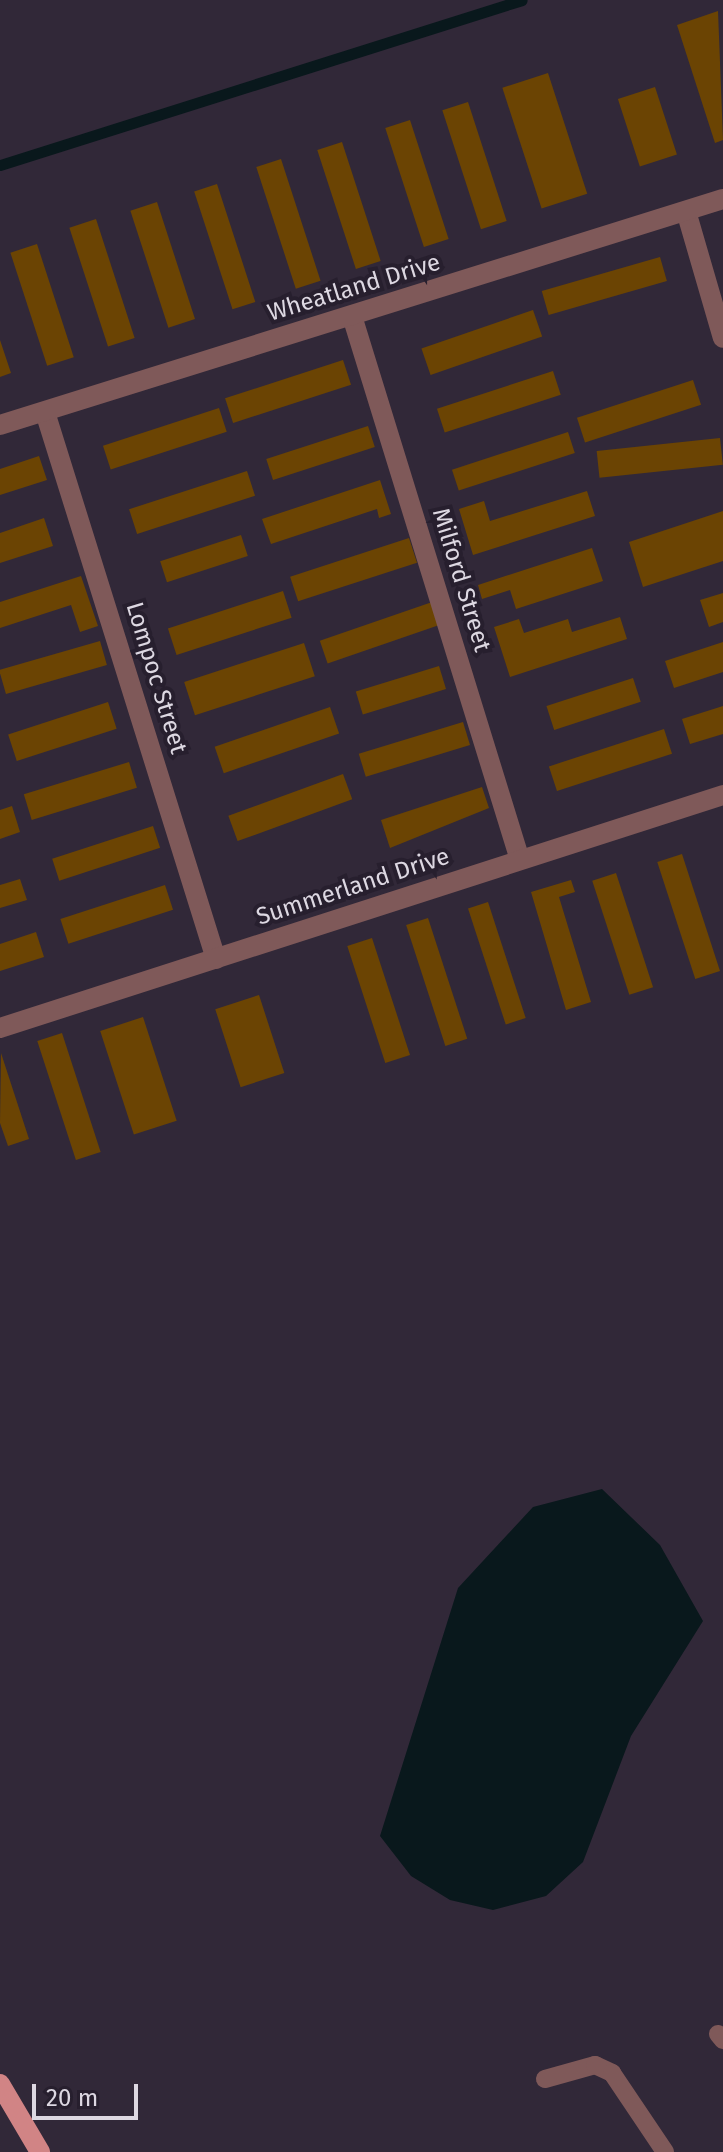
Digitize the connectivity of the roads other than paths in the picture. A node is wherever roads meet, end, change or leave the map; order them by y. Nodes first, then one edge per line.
1 (723, 199) edge
2 (686, 211) junction
3 (352, 316) junction
4 (723, 338) edge
5 (45, 412) junction
6 (0, 425) edge
7 (723, 795) edge
8 (520, 860) junction
9 (216, 959) junction
10 (0, 1028) edge
11 (545, 2079) dead end
12 (3, 2095) edge
13 (40, 2152) edge
14 (665, 2152) edge

1 - 2 street, Wheatland Drive
2 - 3 street, Wheatland Drive
2 - 4 street
3 - 5 street, Wheatland Drive
3 - 8 street, Milford Street
5 - 6 street, Wheatland Drive
5 - 9 street, Lompoc Street
7 - 8 street, Summerland Drive
8 - 9 street, Summerland Drive
9 - 10 street, Summerland Drive
11 - 14 lane
12 - 13 main road

